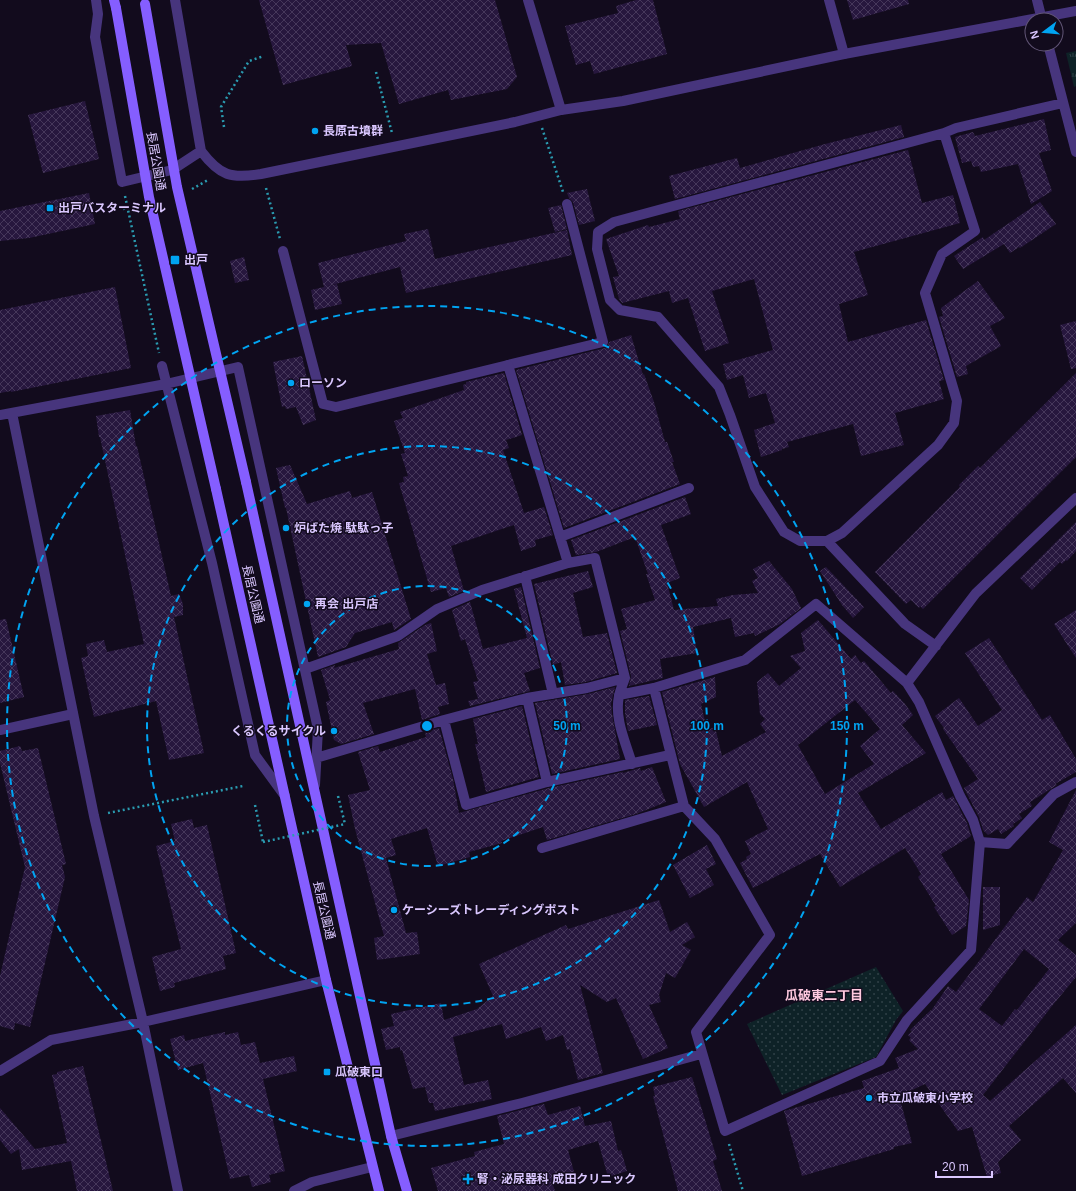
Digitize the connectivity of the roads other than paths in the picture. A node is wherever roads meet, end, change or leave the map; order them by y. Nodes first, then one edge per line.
1 (96, 0) edge
2 (175, 0) edge
3 (528, 0) edge
4 (829, 0) edge
5 (1037, 0) edge
6 (145, 2) edge
7 (115, 4) edge
8 (1076, 11) edge
9 (1040, 12) edge
10 (1064, 14) edge
11 (1024, 22) edge
12 (1050, 52) edge
13 (844, 54) junction
14 (1064, 103) junction
15 (561, 110) junction
16 (944, 134) junction
17 (201, 151) junction
18 (1076, 152) edge
19 (567, 204) road end
20 (284, 251) road end
21 (508, 365) junction
22 (162, 366) road end
23 (166, 384) junction
24 (12, 413) junction
25 (0, 415) edge
26 (689, 488) dead end
27 (1076, 498) edge
28 (560, 537) junction
29 (827, 540) junction
30 (568, 563) junction
31 (525, 576) junction
32 (936, 646) junction
33 (305, 669) junction
34 (625, 678) junction
35 (907, 683) junction
36 (654, 688) junction
37 (553, 694) junction
38 (619, 695) junction
39 (528, 698) junction
40 (73, 714) junction
41 (444, 720) junction
42 (0, 730) edge
43 (670, 755) junction
44 (316, 758) junction
45 (632, 764) junction
46 (547, 782) junction
47 (1076, 782) edge
48 (314, 791) junction
49 (285, 796) junction
50 (684, 806) junction
51 (980, 842) junction
52 (542, 848) dead end
53 (326, 980) junction
54 (143, 1022) junction
55 (701, 1054) junction
56 (0, 1071) edge
57 (391, 1136) junction
58 (372, 1167) junction
59 (178, 1191) edge
60 (294, 1191) edge
61 (379, 1191) edge
62 (407, 1191) edge

1 - 17 street
2 - 17 street
3 - 15 street
4 - 13 street
5 - 9 street
6 - 48 main road, 長居公園通, bridge
7 - 49 main road, 長居公園通, bridge
8 - 10 street
11 - 13 street
12 - 14 street
13 - 15 street
14 - 16 street
14 - 18 street
15 - 17 street
16 - 29 street
16 - 29 street
19 - 21 street
20 - 21 street
21 - 28 street
22 - 23 street
23 - 24 street
23 - 33 street
23 - 49 street
24 - 25 street
24 - 40 street
26 - 28 street
27 - 32 street
28 - 30 street
29 - 32 street
30 - 31 street
30 - 34 street
31 - 33 street
31 - 37 street
32 - 35 street
33 - 44 street
34 - 37 street
34 - 38 street
35 - 36 street
35 - 51 street
36 - 38 street
36 - 43 street
37 - 39 street
38 - 45 street
39 - 41 street
39 - 46 street
40 - 42 street
40 - 54 street
41 - 44 street
41 - 46 street
43 - 45 street
43 - 50 street
44 - 48 street
45 - 46 street
47 - 51 street
48 - 57 main road, 長居公園通
49 - 53 main road, 長居公園通
50 - 52 street
50 - 55 street
51 - 55 street
53 - 54 street
53 - 58 main road, 長居公園通
54 - 56 street
54 - 59 street
55 - 57 street
57 - 62 main road, 長居公園通
58 - 60 street
58 - 61 main road, 長居公園通

